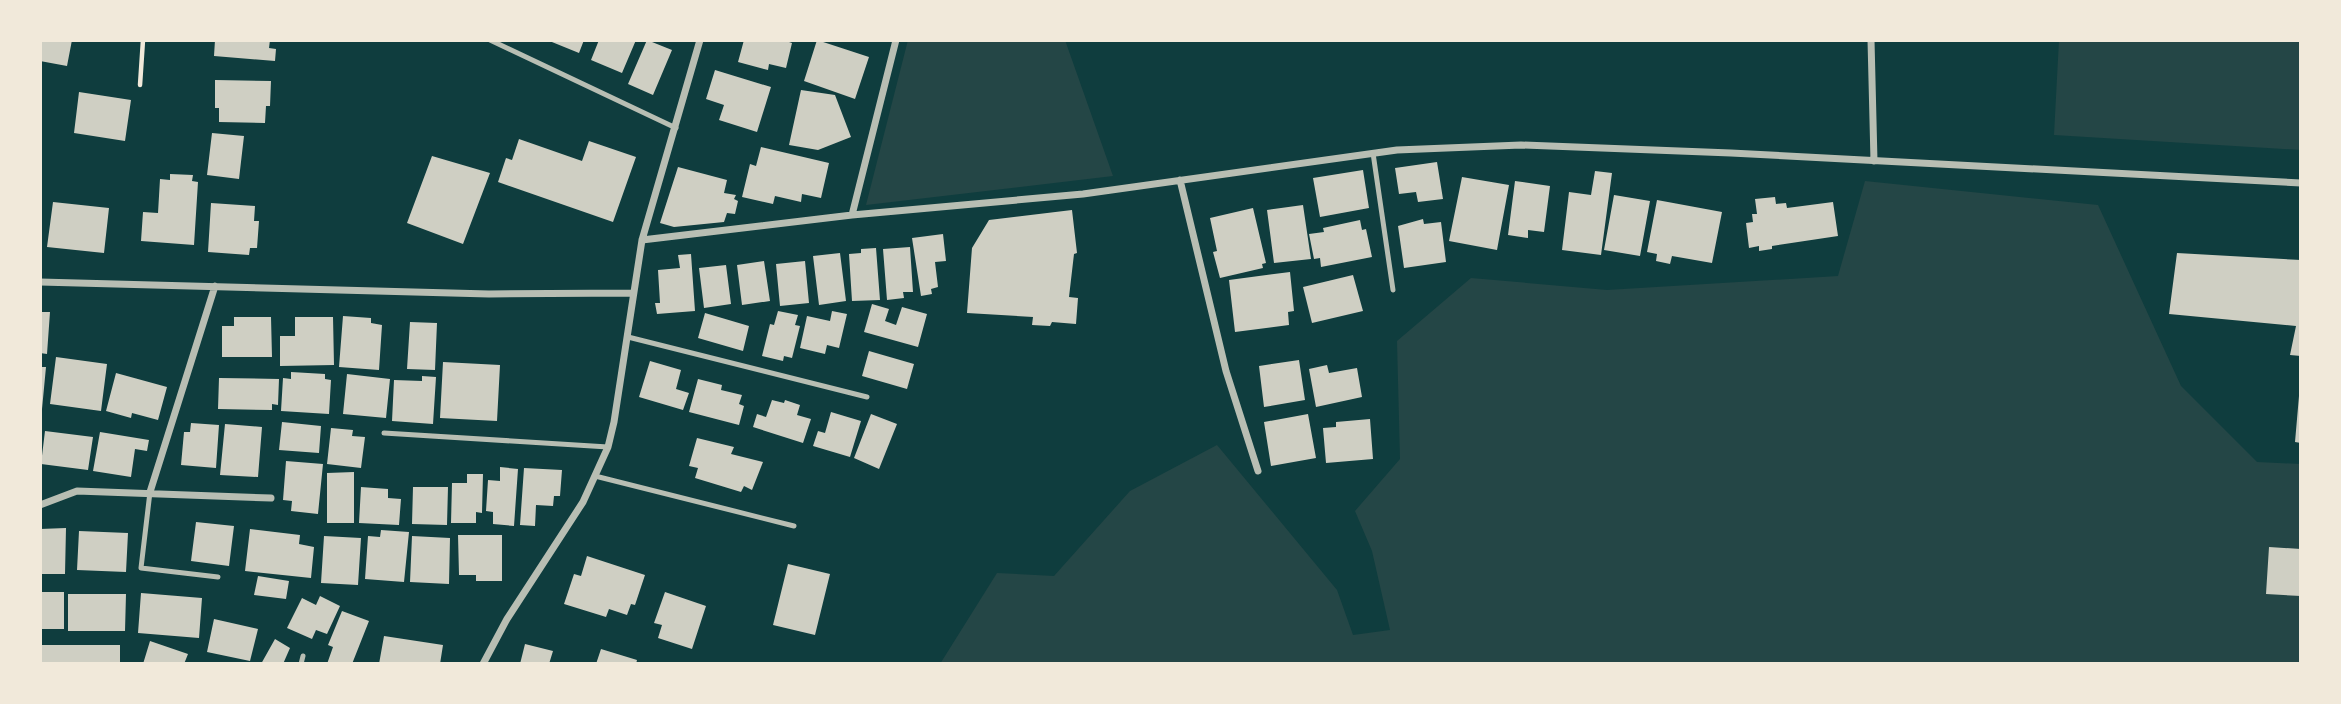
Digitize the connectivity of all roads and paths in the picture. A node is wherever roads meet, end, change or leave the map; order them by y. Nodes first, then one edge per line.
1 (143, 40) edge
2 (491, 40) edge
3 (700, 40) edge
4 (896, 40) edge
5 (1871, 40) edge
6 (140, 85) dead end
7 (676, 128) junction
8 (1373, 153) junction
9 (1874, 161) junction
10 (1180, 180) junction
11 (2301, 183) edge
12 (852, 215) junction
13 (642, 240) junction
14 (40, 282) edge
15 (215, 286) junction
16 (1393, 290) dead end
17 (633, 293) junction
18 (628, 338) junction
19 (867, 397) dead end
20 (384, 433) dead end
21 (608, 447) junction
22 (1258, 471) dead end
23 (595, 476) junction
24 (150, 492) junction
25 (271, 498) dead end
26 (40, 505) edge
27 (794, 526) dead end
28 (218, 577) dead end
29 (303, 656) dead end
30 (301, 664) edge
31 (483, 664) edge

1 - 6 path
2 - 7 lane
3 - 7 street
4 - 12 street
5 - 9 street
7 - 13 street
8 - 9 street
8 - 10 street
8 - 16 lane
9 - 11 street
10 - 12 street
10 - 22 street
12 - 13 street
13 - 17 street
14 - 15 street
15 - 17 street
15 - 24 street
17 - 18 street
18 - 19 lane
18 - 21 street
20 - 21 lane
21 - 23 street
23 - 27 lane
23 - 31 street
24 - 25 street
24 - 26 street
24 - 28 lane
29 - 30 lane

